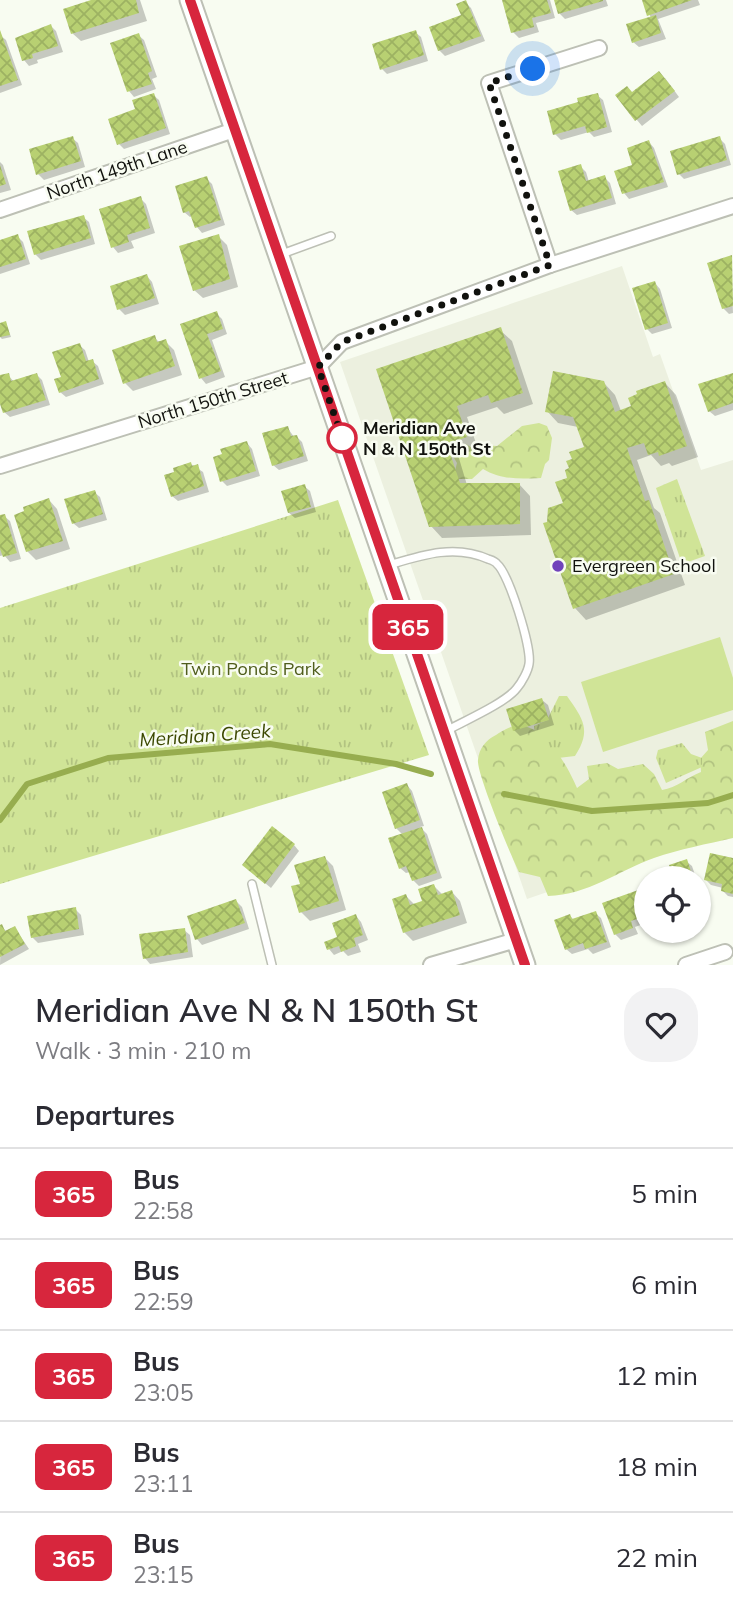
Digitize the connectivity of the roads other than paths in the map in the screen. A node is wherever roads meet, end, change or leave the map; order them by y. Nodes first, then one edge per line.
1 (190, 0) edge
2 (599, 48) dead end
3 (234, 130) junction
4 (733, 206) edge
5 (0, 210) edge
6 (331, 236) dead end
7 (278, 255) junction
8 (550, 265) junction
9 (318, 367) junction
10 (0, 466) edge
11 (386, 566) junction
12 (444, 732) junction
13 (251, 884) dead end
14 (516, 940) junction
15 (725, 953) dead end
16 (272, 965) edge
17 (431, 965) edge
18 (525, 965) edge
19 (686, 965) edge

1 - 3 street
2 - 8 street
3 - 5 street, North 149th Lane
3 - 7 street
4 - 8 street, North 150th Street
6 - 7 lane
7 - 9 street
8 - 9 street, North 150th Street
9 - 10 street, North 150th Street
9 - 11 street
11 - 12 street
11 - 12 lane
12 - 14 street
13 - 16 lane
14 - 17 street
14 - 18 street
15 - 19 street

